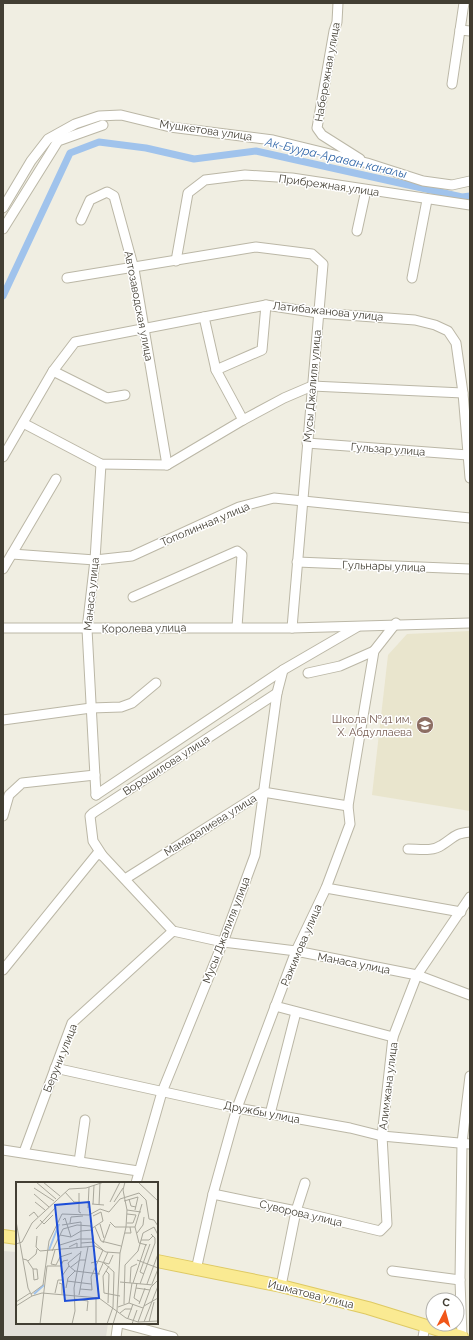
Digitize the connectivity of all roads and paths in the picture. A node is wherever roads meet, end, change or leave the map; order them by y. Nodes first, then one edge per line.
1 (338, 3) edge
2 (464, 3) edge
3 (460, 30) junction
4 (470, 31) edge
5 (452, 84) dead end
6 (103, 125) dead end
7 (367, 164) junction
8 (470, 181) edge
9 (366, 190) junction
10 (427, 200) junction
11 (470, 205) edge
12 (3, 208) edge
13 (81, 220) dead end
14 (3, 229) edge
15 (357, 231) dead end
16 (176, 261) junction
17 (134, 269) junction
18 (67, 278) dead end
19 (412, 278) dead end
20 (266, 305) junction
21 (318, 313) junction
22 (204, 317) junction
23 (144, 328) junction
24 (216, 370) junction
25 (53, 371) junction
26 (466, 374) edge
27 (312, 386) junction
28 (463, 393) junction
29 (125, 395) dead end
30 (243, 420) junction
31 (23, 423) junction
32 (307, 443) junction
33 (468, 455) junction
34 (3, 457) edge
35 (101, 464) junction
36 (167, 465) junction
37 (56, 478) dead end
38 (470, 478) edge
39 (302, 501) junction
40 (470, 518) edge
41 (12, 554) junction
42 (95, 560) junction
43 (297, 562) junction
44 (3, 569) edge
45 (470, 569) edge
46 (133, 597) dead end
47 (470, 623) edge
48 (396, 624) junction
49 (359, 626) junction
50 (237, 627) junction
51 (3, 628) edge
52 (292, 628) junction
53 (87, 629) junction
54 (374, 651) junction
55 (283, 670) junction
56 (308, 673) dead end
57 (156, 682) dead end
58 (277, 693) junction
59 (91, 708) junction
60 (3, 720) edge
61 (95, 775) junction
62 (263, 792) junction
63 (96, 796) joint
64 (348, 806) junction
65 (3, 816) edge
66 (470, 832) edge
67 (408, 849) dead end
68 (102, 854) junction
69 (125, 879) junction
70 (326, 888) junction
71 (470, 897) edge
72 (461, 912) junction
73 (172, 931) junction
74 (223, 942) junction
75 (296, 951) junction
76 (3, 970) edge
77 (417, 975) junction
78 (470, 995) edge
79 (275, 1006) junction
80 (296, 1012) junction
81 (393, 1037) junction
82 (55, 1068) junction
83 (470, 1076) edge
84 (162, 1092) junction
85 (237, 1108) junction
86 (270, 1114) junction
87 (85, 1120) dead end
88 (382, 1136) junction
89 (466, 1144) edge
90 (3, 1150) edge
91 (24, 1152) junction
92 (79, 1162) junction
93 (138, 1171) junction
94 (136, 1182) edge
95 (305, 1182) dead end
96 (213, 1194) junction
97 (296, 1211) junction
98 (387, 1224) joint
99 (3, 1236) edge
100 (16, 1238) edge
101 (158, 1261) edge
102 (196, 1270) junction
103 (392, 1271) dead end
104 (460, 1280) junction
105 (281, 1286) junction
106 (119, 1324) edge
107 (123, 1324) edge
108 (424, 1332) edge
109 (116, 1337) edge
110 (173, 1337) edge
111 (462, 1337) edge

1 - 7 street, Набережная улица
2 - 3 street
3 - 4 street
3 - 5 street
6 - 14 street
7 - 8 street, Мушкетова улица
7 - 12 street, Мушкетова улица
9 - 10 street, Прибрежная улица
9 - 15 street
9 - 16 street, Прибрежная улица
10 - 11 street, Прибрежная улица
10 - 19 street
13 - 17 street, Автозаводская улица
16 - 17 street, Мусы Джалиля улица
16 - 21 street, Мусы Джалиля улица
17 - 18 street, Мусы Джалиля улица
17 - 23 street, Автозаводская улица
20 - 21 street, Латибажанова улица
20 - 22 street, Латибажанова улица
20 - 24 street
21 - 26 street, Латибажанова улица
21 - 27 street, Мусы Джалиля улица
22 - 23 street, Латибажанова улица
22 - 24 street
23 - 25 street, Латибажанова улица
23 - 36 street, Автозаводская улица
24 - 30 street
25 - 29 street
25 - 31 street, Латибажанова улица
26 - 28 street, Латибажанова улица
27 - 28 street
27 - 30 street
27 - 32 street, Мусы Джалиля улица
28 - 33 street, Латибажанова улица
30 - 36 street
31 - 34 street, Латибажанова улица
31 - 35 street
32 - 33 street, Гульзар улица
32 - 39 street, Мусы Джалиля улица
33 - 38 street, Латибажанова улица
35 - 36 street
35 - 42 street, Манаса улица
37 - 41 street
39 - 40 street, Тополинная улица
39 - 42 street, Тополинная улица
39 - 43 street, Мусы Джалиля улица
41 - 42 street, Тополинная улица
41 - 44 street
42 - 53 street, Манаса улица
43 - 45 street, Гульнары улица
43 - 52 street, Мусы Джалиля улица
46 - 50 street
47 - 48 street, Королева улица
48 - 49 street, Королева улица
48 - 54 street, Ражимова улица
49 - 52 street, Королева улица
49 - 55 street, Ворошилова улица
50 - 52 street, Королева улица
50 - 53 street, Королева улица
51 - 53 street, Королева улица
53 - 59 street, Манаса улица
54 - 56 street
54 - 64 street, Ражимова улица
55 - 58 street, Мусы Джалиля улица
55 - 63 street, Ворошилова улица
57 - 59 street
58 - 62 street, Мусы Джалиля улица
58 - 68 street, Ворошилова улица
59 - 60 street
59 - 61 street, Манаса улица
61 - 63 street, Манаса улица
61 - 65 street
62 - 64 street, Мамадалиева улица
62 - 69 street, Мамадалиева улица
62 - 74 street, Мусы Джалиля улица
64 - 70 street, Ражимова улица
66 - 67 street
68 - 69 street
68 - 76 street
69 - 73 street
70 - 72 street
70 - 75 street, Ражимова улица
71 - 72 street, Алимжана улица
72 - 77 street, Алимжана улица
73 - 74 street, Манаса улица
73 - 82 street, Беруни улица
74 - 75 street, Манаса улица
74 - 84 street, Мусы Джалиля улица
75 - 77 street, Манаса улица
75 - 79 street, Ражимова улица
77 - 78 street, Манаса улица
77 - 81 street, Алимжана улица
79 - 80 street
79 - 85 street, Ражимова улица
80 - 81 street
80 - 86 street
81 - 88 street, Алимжана улица
82 - 84 street, Дружбы улица
82 - 91 street, Беруни улица
83 - 89 street
84 - 85 street, Дружбы улица
84 - 93 street, Мусы Джалиля улица
85 - 86 street, Дружбы улица
85 - 96 street, Ражимова улица
86 - 88 street, Дружбы улица
87 - 92 street
88 - 89 street, Дружбы улица
88 - 98 street, Алимжана улица
89 - 104 street
90 - 91 street
91 - 92 street
92 - 93 street
93 - 94 street, Мусы Джалиля улица
95 - 97 street
96 - 97 street, Суворова улица
96 - 102 street, Ражимова улица
97 - 98 street, Суворова улица
97 - 105 street
99 - 100 main road
101 - 102 main road, Ишматова улица
102 - 105 main road, Ишматова улица
103 - 104 street
104 - 111 street
105 - 108 main road, Ишматова улица
106 - 109 street
107 - 110 street
108 - 111 main road, Ишматова улица

